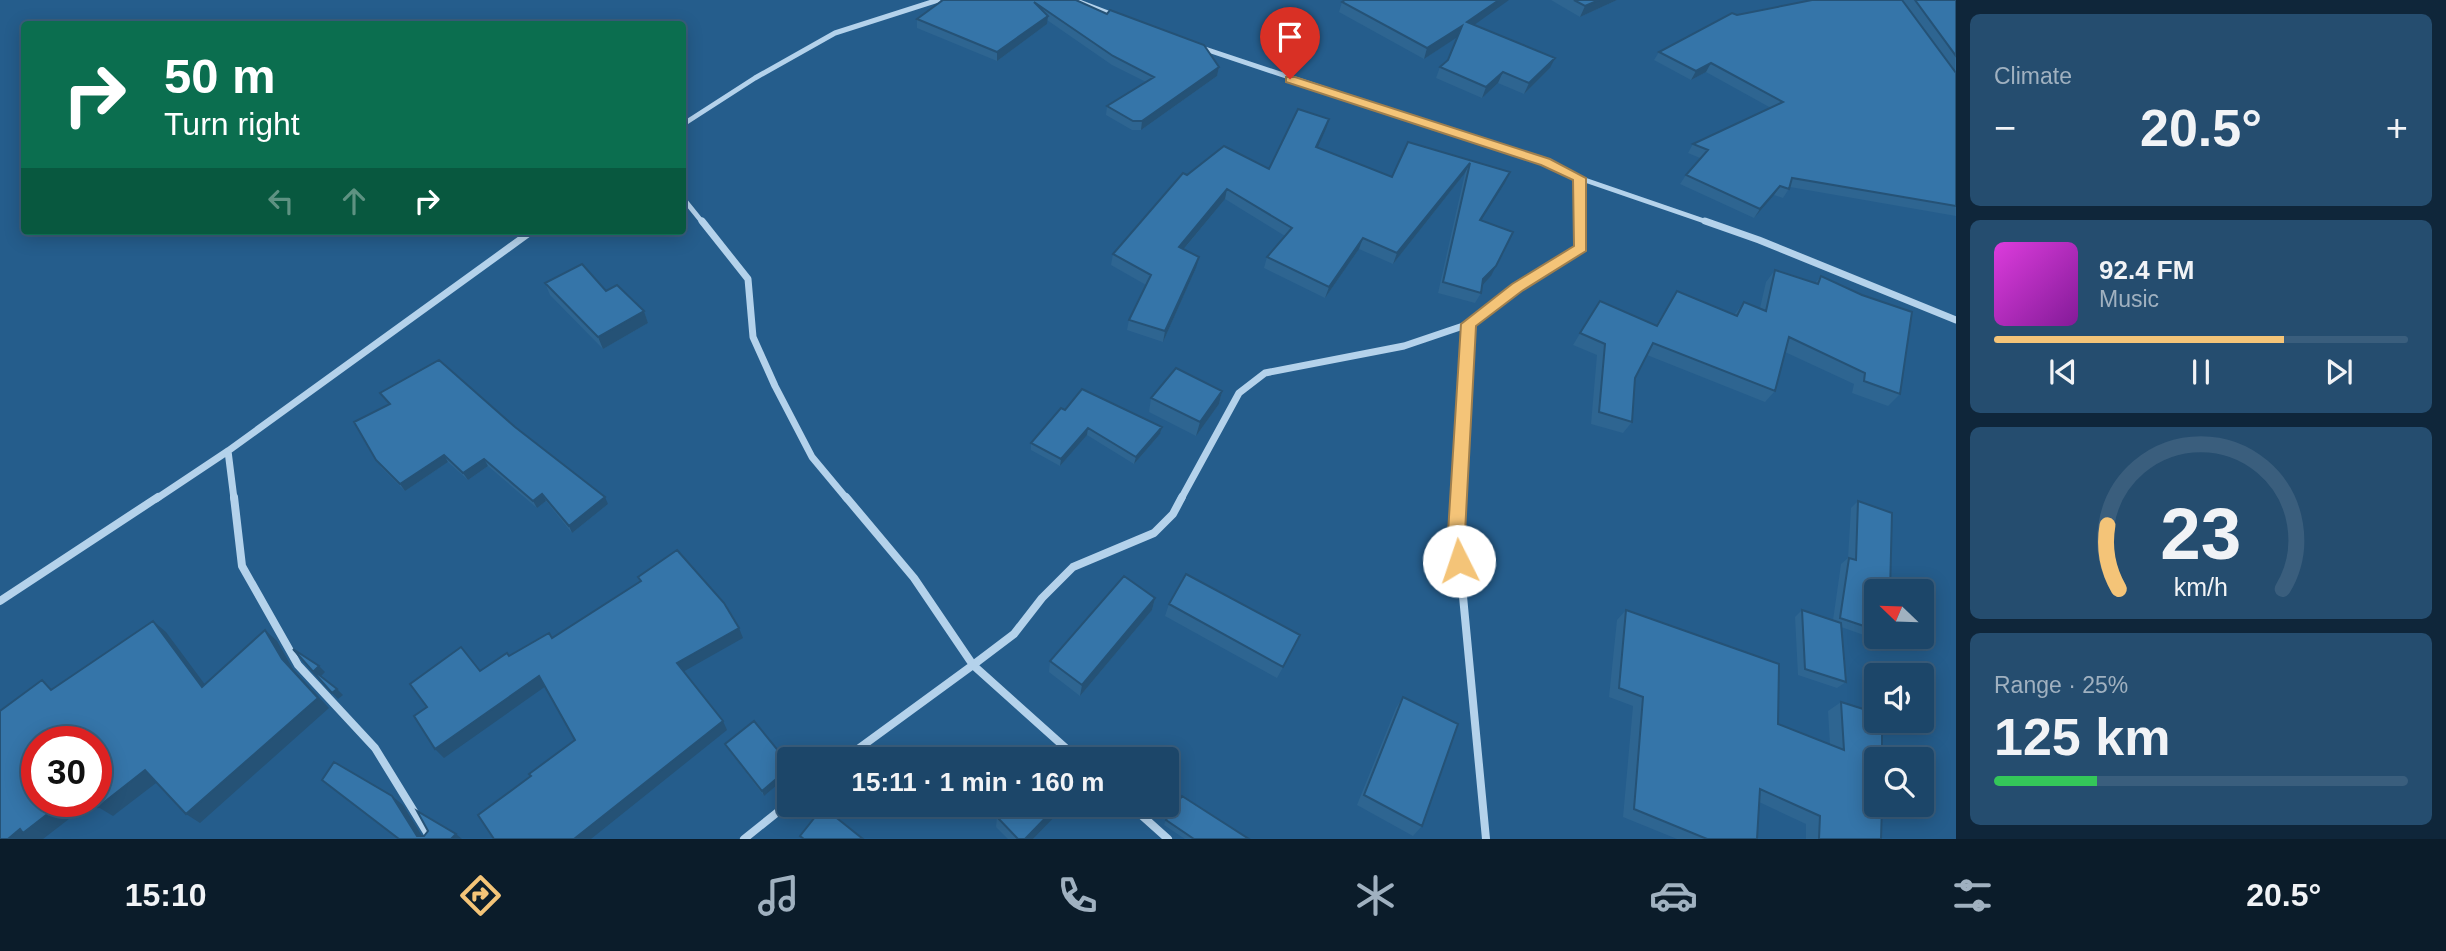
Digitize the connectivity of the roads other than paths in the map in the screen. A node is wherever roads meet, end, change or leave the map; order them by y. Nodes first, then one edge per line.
1 (938, 0) edge
2 (1074, 0) edge
3 (1125, 19) edge
4 (1188, 43) edge
5 (686, 121) edge
6 (1579, 178) junction
7 (686, 202) edge
8 (526, 235) edge
9 (1956, 320) edge
10 (1469, 324) junction
11 (228, 451) junction
12 (0, 601) edge
13 (973, 665) junction
14 (861, 747) edge
15 (1064, 747) edge
16 (777, 813) edge
17 (1143, 817) edge
18 (430, 839) edge
19 (744, 839) edge
20 (1168, 839) edge
21 (1486, 839) edge

1 - 5 street
2 - 3 street
4 - 6 street
6 - 9 street
6 - 10 street
7 - 13 street
8 - 11 street
10 - 13 street
10 - 21 street
11 - 12 street
11 - 18 street
13 - 14 street
13 - 15 street
16 - 19 street
17 - 20 street

